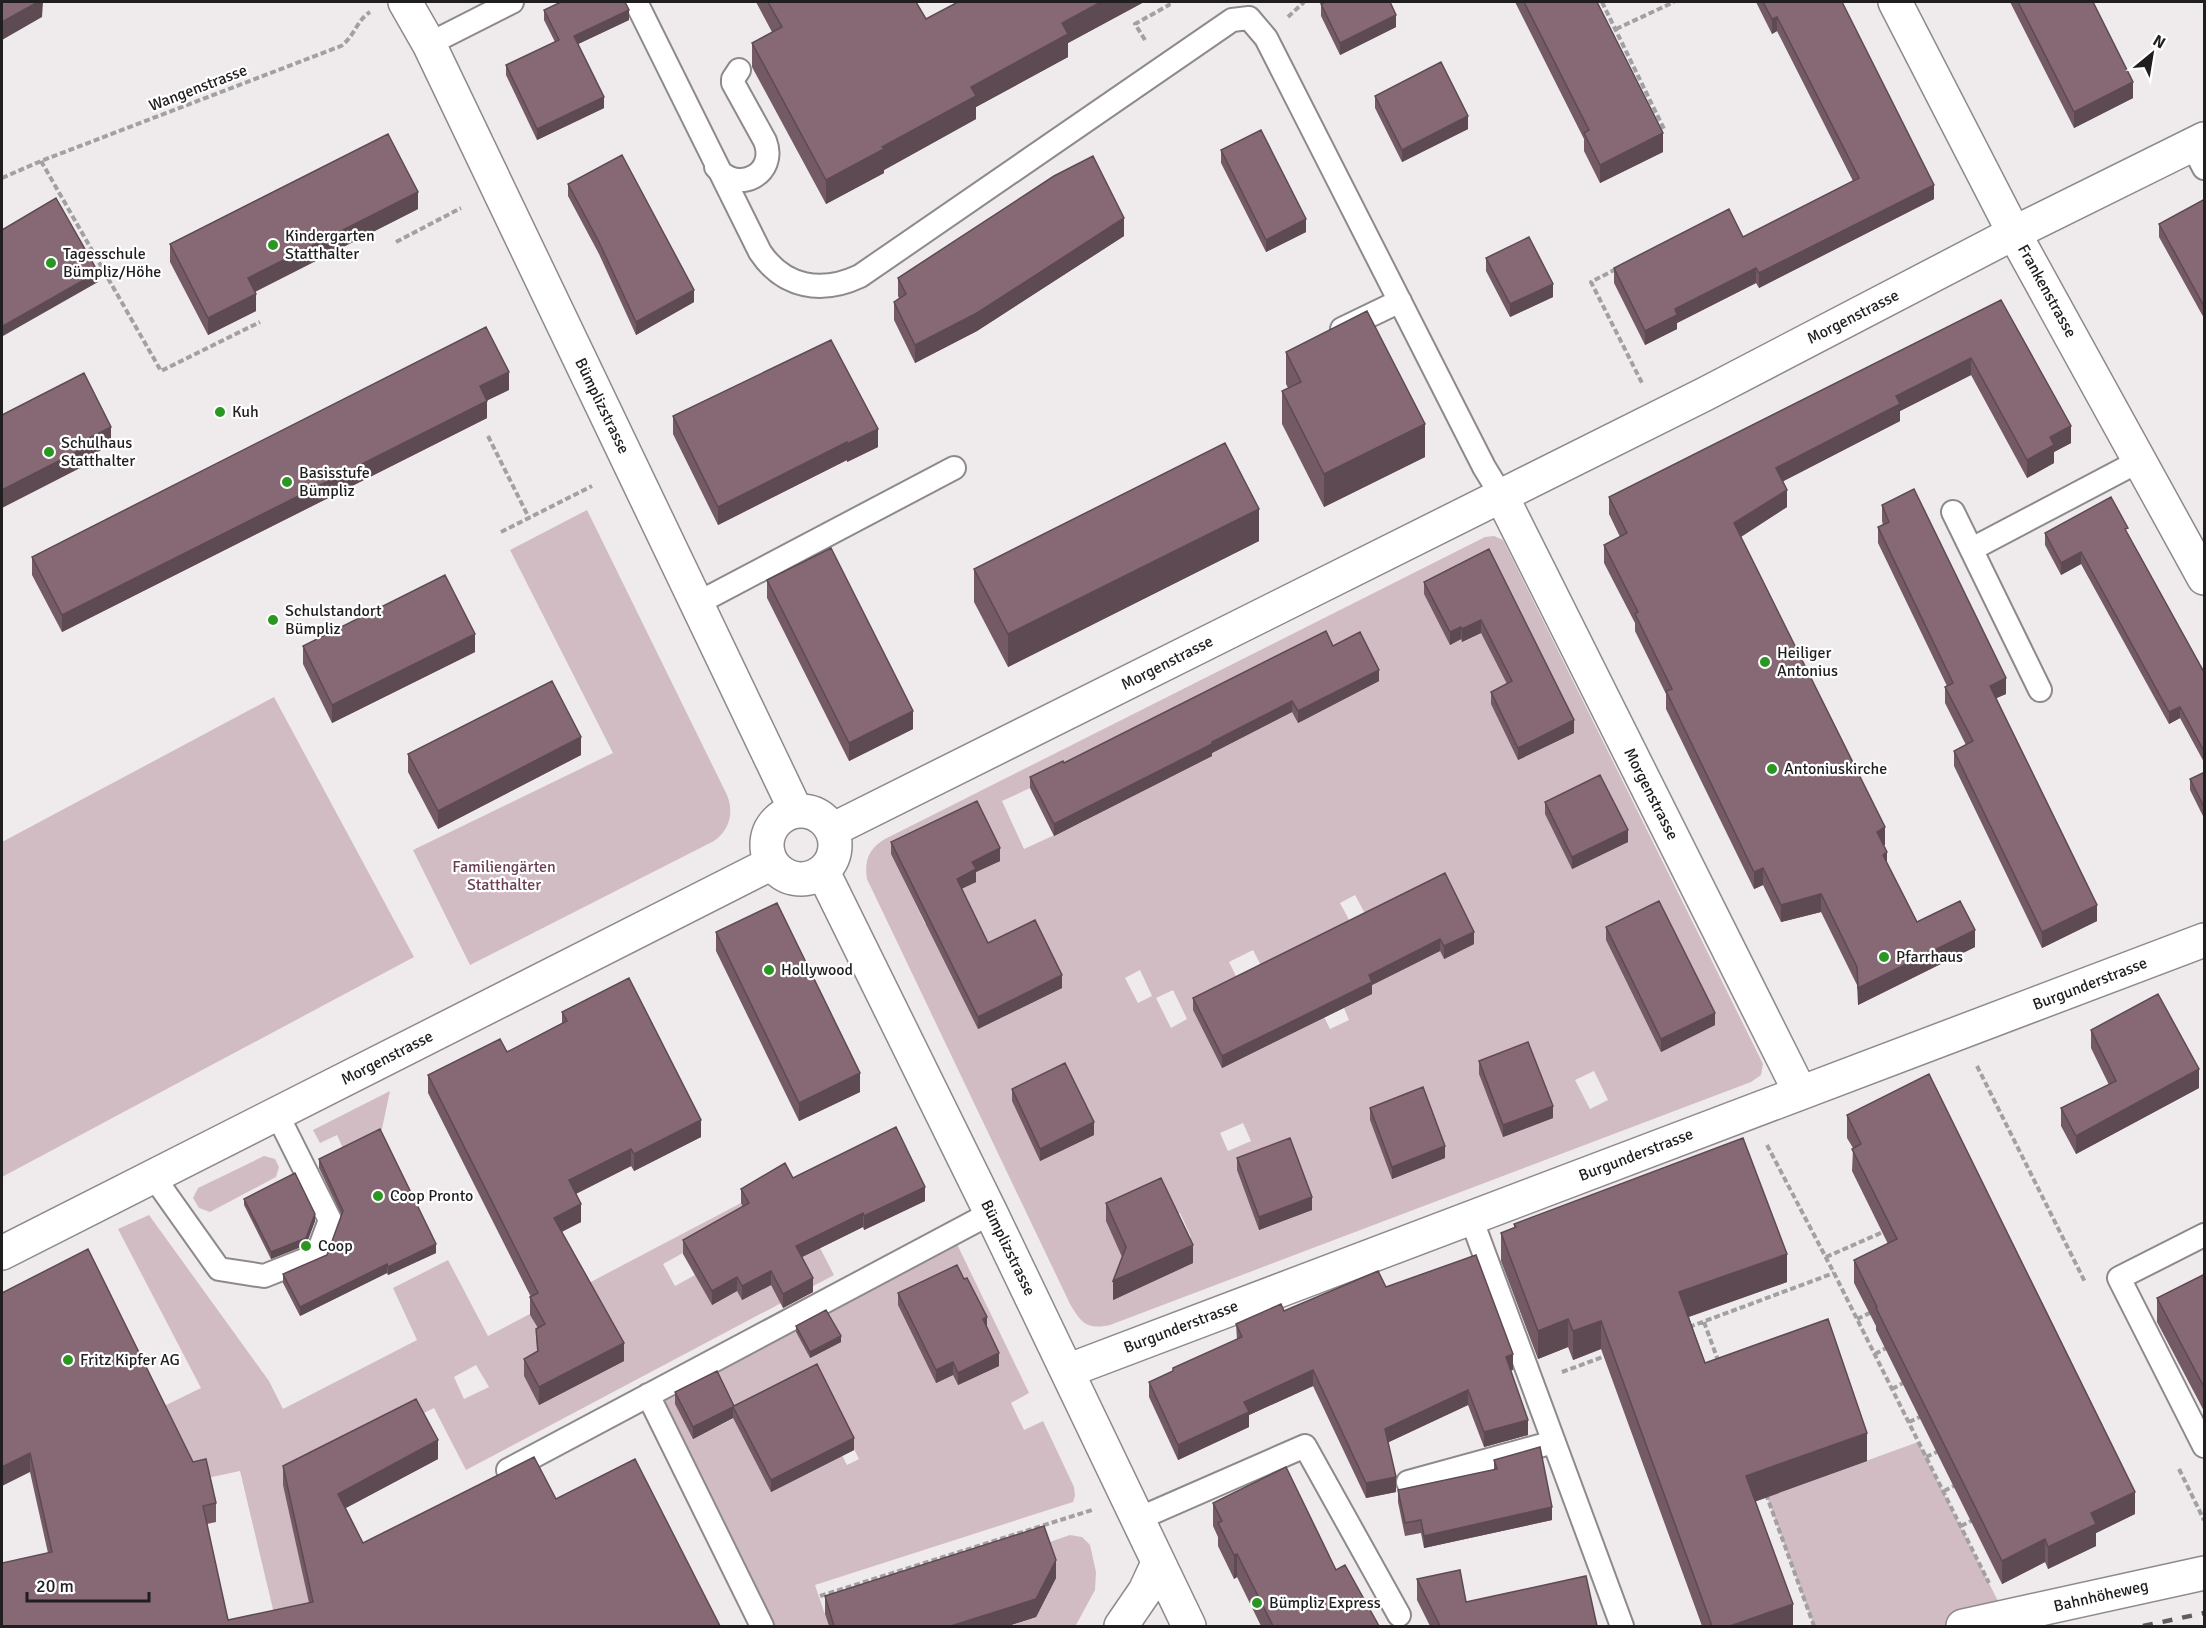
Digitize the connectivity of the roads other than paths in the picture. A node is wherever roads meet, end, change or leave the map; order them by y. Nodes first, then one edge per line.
1 (405, 2) edge
2 (512, 2) edge
3 (636, 2) edge
4 (1895, 2) edge
5 (429, 44) junction
6 (739, 70) dead end
7 (2200, 151) edge
8 (716, 167) junction
9 (2014, 233) junction
10 (1401, 301) junction
11 (1324, 338) edge
12 (2141, 460) junction
13 (954, 468) dead end
14 (1501, 495) junction
15 (1953, 512) dead end
16 (1972, 549) junction
17 (2205, 578) edge
18 (696, 604) junction
19 (2040, 690) dead end
20 (796, 811) junction
21 (832, 830) junction
22 (772, 863) junction
23 (823, 872) junction
24 (2205, 940) edge
25 (1800, 1092) junction
26 (277, 1114) junction
27 (153, 1176) junction
28 (991, 1213) junction
29 (1471, 1218) junction
30 (2205, 1235) edge
31 (2, 1253) edge
32 (1067, 1371) junction
33 (648, 1395) junction
34 (1554, 1442) junction
35 (2205, 1446) edge
36 (508, 1470) edge
37 (1408, 1482) dead end
38 (1138, 1519) junction
39 (1158, 1563) junction
40 (2205, 1573) edge
41 (1605, 1579) junction
42 (1582, 1584) edge
43 (1399, 1616) dead end
44 (762, 1626) edge
45 (1121, 1626) edge
46 (1188, 1626) edge
47 (1622, 1626) edge
48 (1963, 1626) edge

1 - 5 street, Bümplizstrasse
2 - 5 lane
3 - 8 lane
4 - 9 street, Frankenstrasse
5 - 18 street, Bümplizstrasse
6 - 8 lane
7 - 9 street, Morgenstrasse
8 - 10 lane
9 - 12 street, Frankenstrasse
9 - 14 street, Morgenstrasse
10 - 11 lane
10 - 14 lane
12 - 16 lane
12 - 17 street, Frankenstrasse
13 - 18 lane
14 - 21 street, Morgenstrasse
14 - 25 street, Morgenstrasse
15 - 16 lane
16 - 19 lane
18 - 20 street, Bümplizstrasse
20 - 21 street
20 - 22 street
21 - 23 street
22 - 23 street
22 - 26 street, Morgenstrasse
23 - 28 street, Bümplizstrasse
24 - 25 street, Burgunderstrasse
25 - 29 street, Burgunderstrasse
26 - 27 street, Morgenstrasse
26 - 27 lane
27 - 31 street, Morgenstrasse
28 - 32 street, Bümplizstrasse
28 - 33 lane
29 - 32 street, Burgunderstrasse
29 - 34 lane
30 - 35 lane
32 - 38 street, Bümplizstrasse
33 - 36 lane
33 - 44 lane
34 - 37 lane
34 - 41 lane
38 - 39 street, Bümplizstrasse
38 - 43 lane
39 - 45 street
39 - 46 street, Bümplizstrasse
40 - 48 street, Bahnhöheweg
41 - 42 lane
41 - 47 lane

